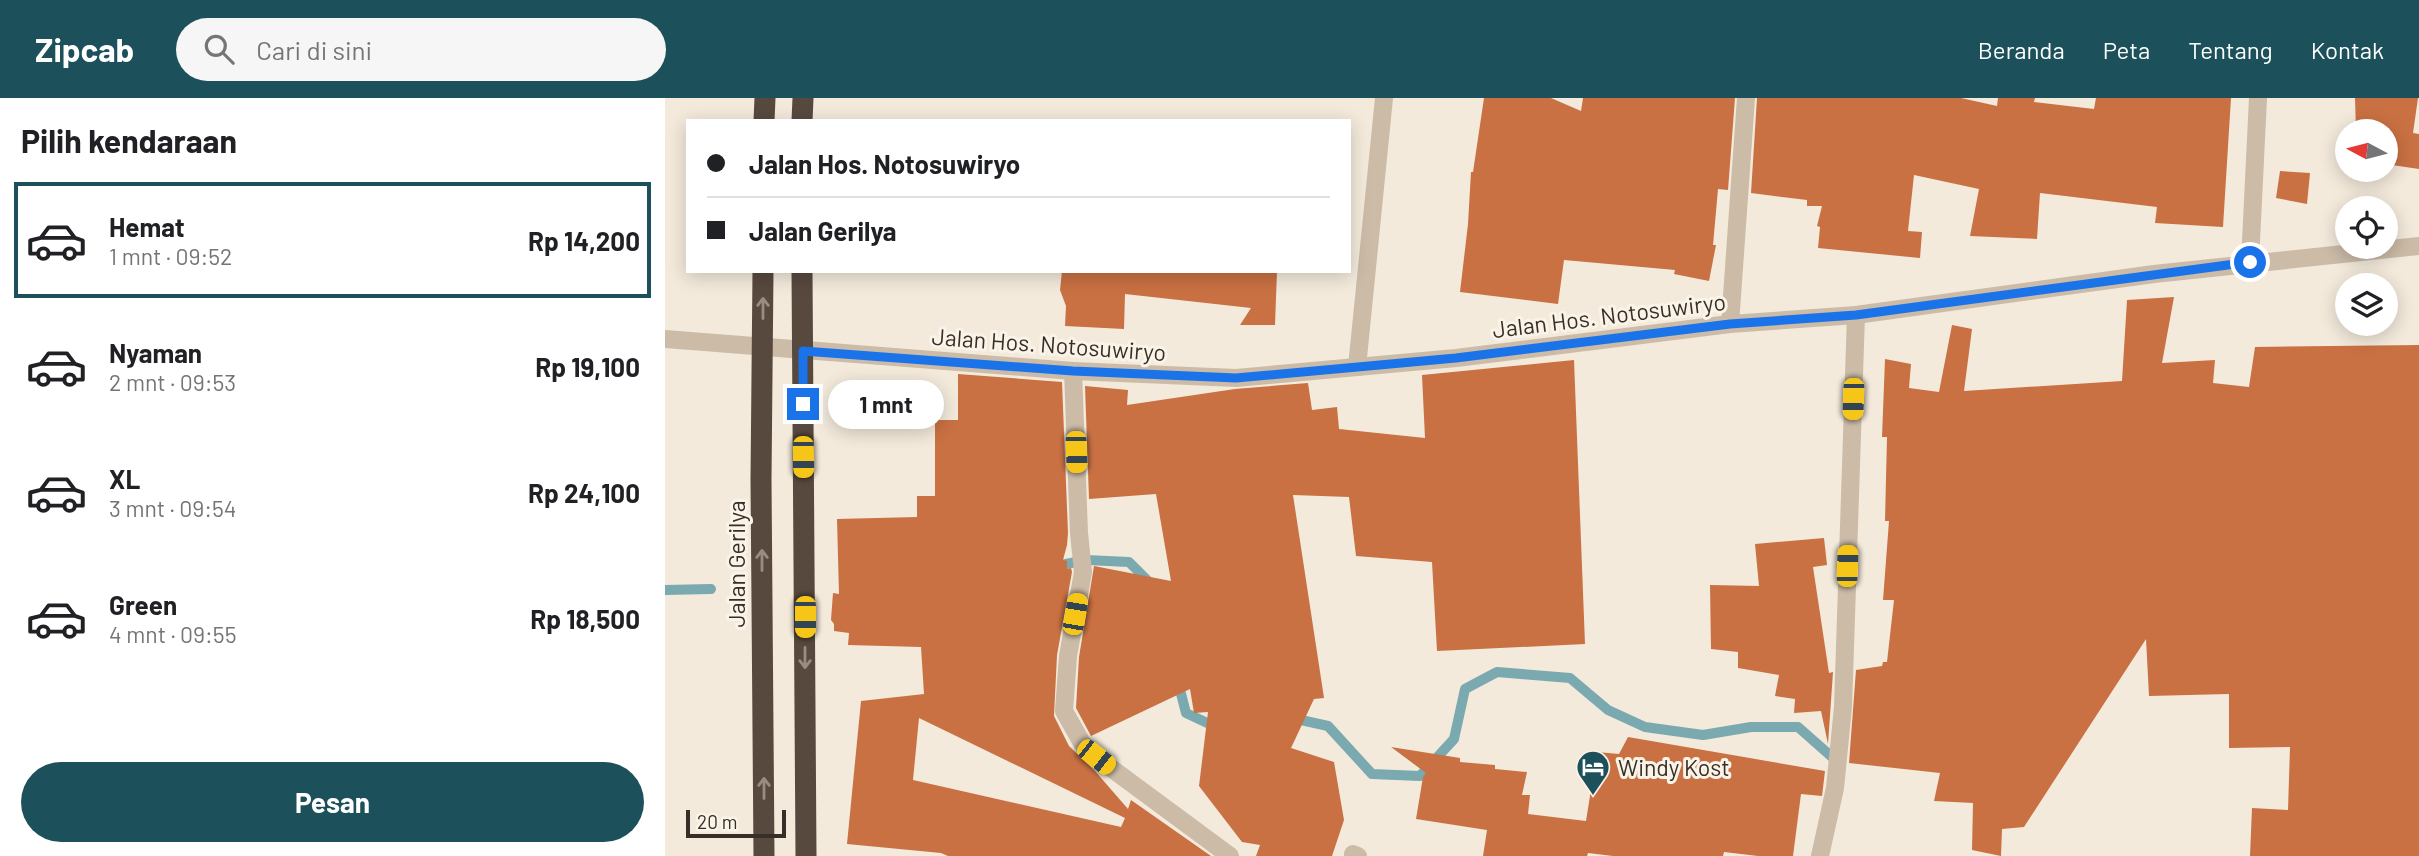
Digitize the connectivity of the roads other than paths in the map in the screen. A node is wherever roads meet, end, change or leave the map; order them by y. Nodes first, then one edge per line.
1 (765, 98) edge
2 (803, 98) edge
3 (1384, 98) edge
4 (1746, 98) edge
5 (2258, 98) edge
6 (764, 119) edge
7 (802, 119) edge
8 (2419, 246) edge
9 (2250, 262) junction
10 (764, 273) edge
11 (801, 273) edge
12 (1856, 315) junction
13 (1730, 324) junction
14 (665, 339) edge
15 (763, 348) junction
16 (803, 351) junction
17 (1357, 367) junction
18 (1073, 371) junction
19 (764, 856) edge
20 (806, 856) edge
21 (1230, 856) edge
22 (1820, 856) edge

1 - 6 highway
2 - 7 highway
3 - 17 street
4 - 13 street
5 - 9 street
8 - 9 street, Jalan Hos. Notosuwiryo
9 - 12 street, Jalan Hos. Notosuwiryo
15 -> 10 highway, Jalan Gerilya
11 - 16 highway
12 - 13 street, Jalan Hos. Notosuwiryo
12 - 22 street
13 - 17 street, Jalan Hos. Notosuwiryo
14 - 15 street, Jalan Hos. Notosuwiryo
15 - 16 street, Jalan Hos. Notosuwiryo
19 -> 15 highway, Jalan Gerilya
16 - 18 street, Jalan Hos. Notosuwiryo
16 -> 20 highway
17 - 18 street, Jalan Hos. Notosuwiryo
18 - 21 street

